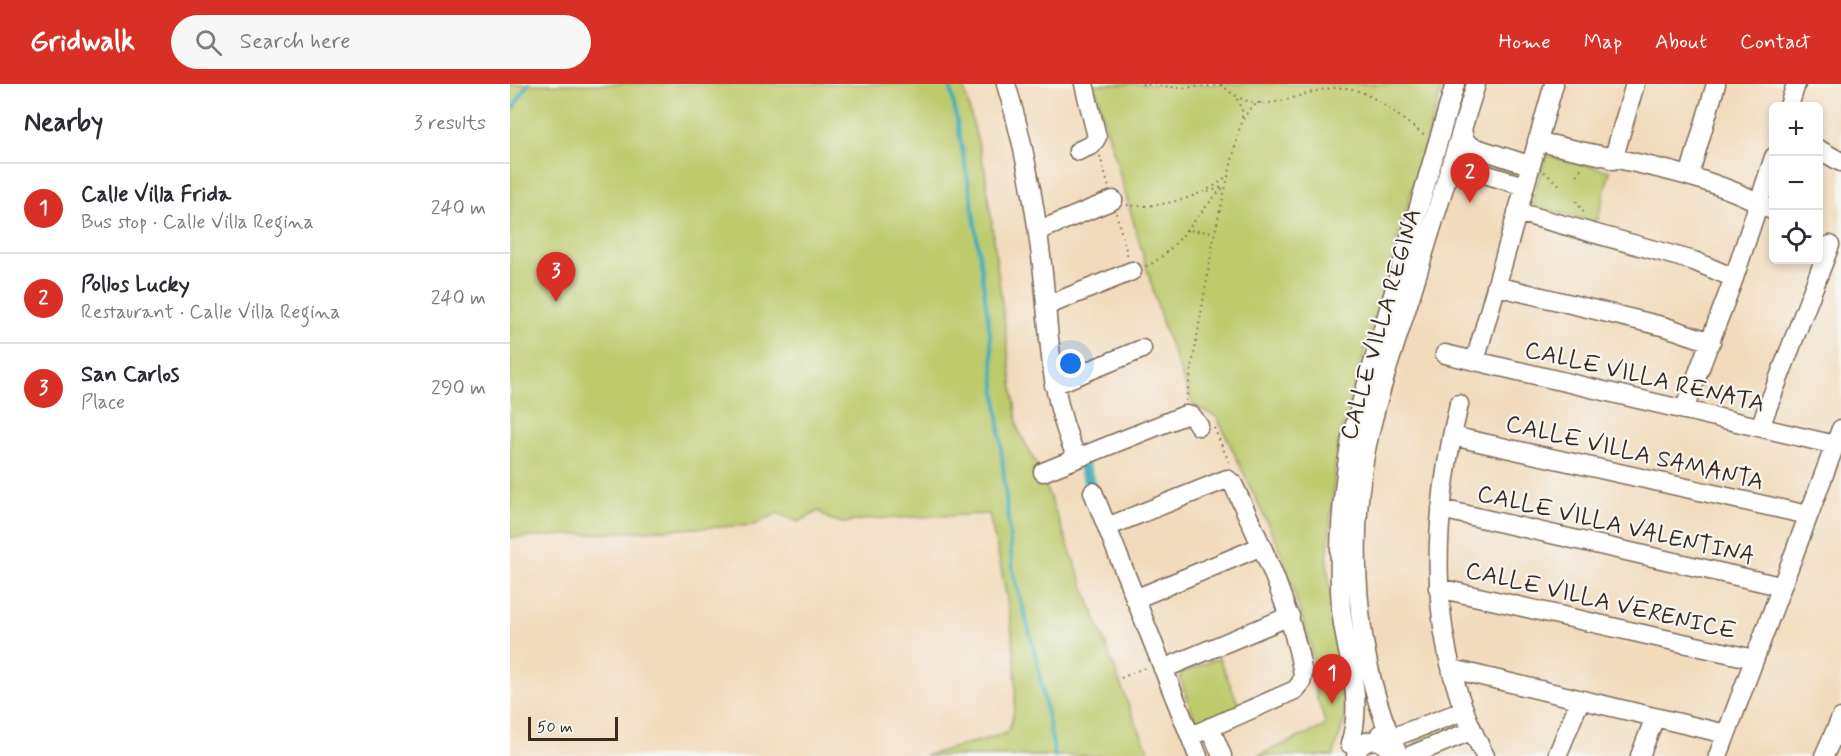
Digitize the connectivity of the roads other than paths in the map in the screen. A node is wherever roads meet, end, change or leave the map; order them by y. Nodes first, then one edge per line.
1 (1005, 84) edge
2 (1084, 84) edge
3 (1455, 84) edge
4 (1476, 84) edge
5 (1554, 84) edge
6 (1635, 84) edge
7 (1716, 84) edge
8 (1796, 84) edge
9 (1790, 102) edge
10 (1445, 117) junction
11 (1462, 127) junction
12 (1537, 141) junction
13 (1078, 151) dead end
14 (1454, 152) junction
15 (1823, 152) edge
16 (1613, 160) junction
17 (1841, 162) edge
18 (1529, 165) junction
19 (1427, 176) junction
20 (1689, 176) junction
21 (1446, 182) junction
22 (1524, 186) junction
23 (1769, 186) edge
24 (1113, 200) road end
25 (1766, 207) edge
26 (1516, 212) junction
27 (1038, 231) junction
28 (1830, 245) edge
29 (1132, 271) road end
30 (1734, 278) junction
31 (1496, 286) junction
32 (1046, 306) junction
33 (1711, 342) junction
34 (1142, 349) dead end
35 (1444, 354) dead end
36 (1475, 361) junction
37 (1054, 385) junction
38 (1459, 404) dead end
39 (1684, 410) junction
40 (1193, 421) road end
41 (1760, 427) junction
42 (1452, 435) junction
43 (1838, 437) edge
44 (1077, 458) junction
45 (1043, 472) dead end
46 (1093, 492) dead end
47 (1442, 509) junction
48 (1808, 515) junction
49 (1107, 527) junction
50 (1262, 546) junction
51 (1780, 586) junction
52 (1438, 588) junction
53 (1135, 599) junction
54 (1290, 616) junction
55 (1754, 659) junction
56 (1162, 665) junction
57 (1452, 669) junction
58 (1580, 700) junction
59 (1463, 711) junction
60 (1655, 717) junction
61 (1841, 718) edge
62 (1210, 727) junction
63 (1471, 731) junction
64 (1726, 734) junction
65 (1191, 736) junction
66 (1375, 751) edge
67 (1198, 756) edge
68 (1222, 756) edge
69 (1485, 756) edge
70 (1557, 756) edge
71 (1640, 756) edge
72 (1718, 756) edge
73 (1824, 756) edge

1 - 27 street
2 - 13 street
3 - 10 street, CALLE VILLA REGINA
4 - 11 street
5 - 12 street
6 - 16 street
7 - 20 street
8 - 9 street
10 - 11 street
10 - 14 street, CALLE VILLA REGINA
11 - 14 street
12 - 16 street
12 - 18 street
14 - 18 street
14 - 19 street, CALLE VILLA REGINA
14 - 21 street, CALLE VILLA REGINA
14 - 22 street
15 - 17 street
16 - 20 street
18 - 22 street
19 - 21 street
19 - 66 street, CALLE VILLA REGINA
20 - 25 street
21 - 66 street, CALLE VILLA REGINA
22 - 26 street
23 - 25 street
24 - 27 street
25 - 30 street
26 - 30 street
26 - 31 street
27 - 32 street
28 - 41 street
29 - 32 street
30 - 33 street
31 - 33 street
31 - 36 street
32 - 37 street
33 - 39 street
34 - 37 street
35 - 36 street, CALLE VILLA RENATA
36 - 39 street, CALLE VILLA RENATA
37 - 44 street
38 - 42 street
39 - 41 street, CALLE VILLA RENATA
40 - 44 street
41 - 43 street, CALLE VILLA RENATA
42 - 47 street
42 - 48 street, CALLE VILLA SAMANTA
43 - 48 street
44 - 45 street
46 - 49 street
47 - 51 street, CALLE VILLA VALENTINA
47 - 52 street
48 - 51 street
49 - 50 street
49 - 53 street
50 - 53 street
50 - 54 street
51 - 55 street
52 - 55 street, CALLE VILLA VERENICE
52 - 57 street
53 - 56 street
54 - 56 street
54 - 62 street
55 - 64 street
56 - 65 street
57 - 58 street
57 - 59 street
58 - 60 street
58 - 70 street
59 - 63 street
59 - 66 street
60 - 64 street
60 - 71 street
61 - 73 street
62 - 65 street
62 - 68 street
63 - 66 street
63 - 69 street
64 - 72 street
65 - 67 street

